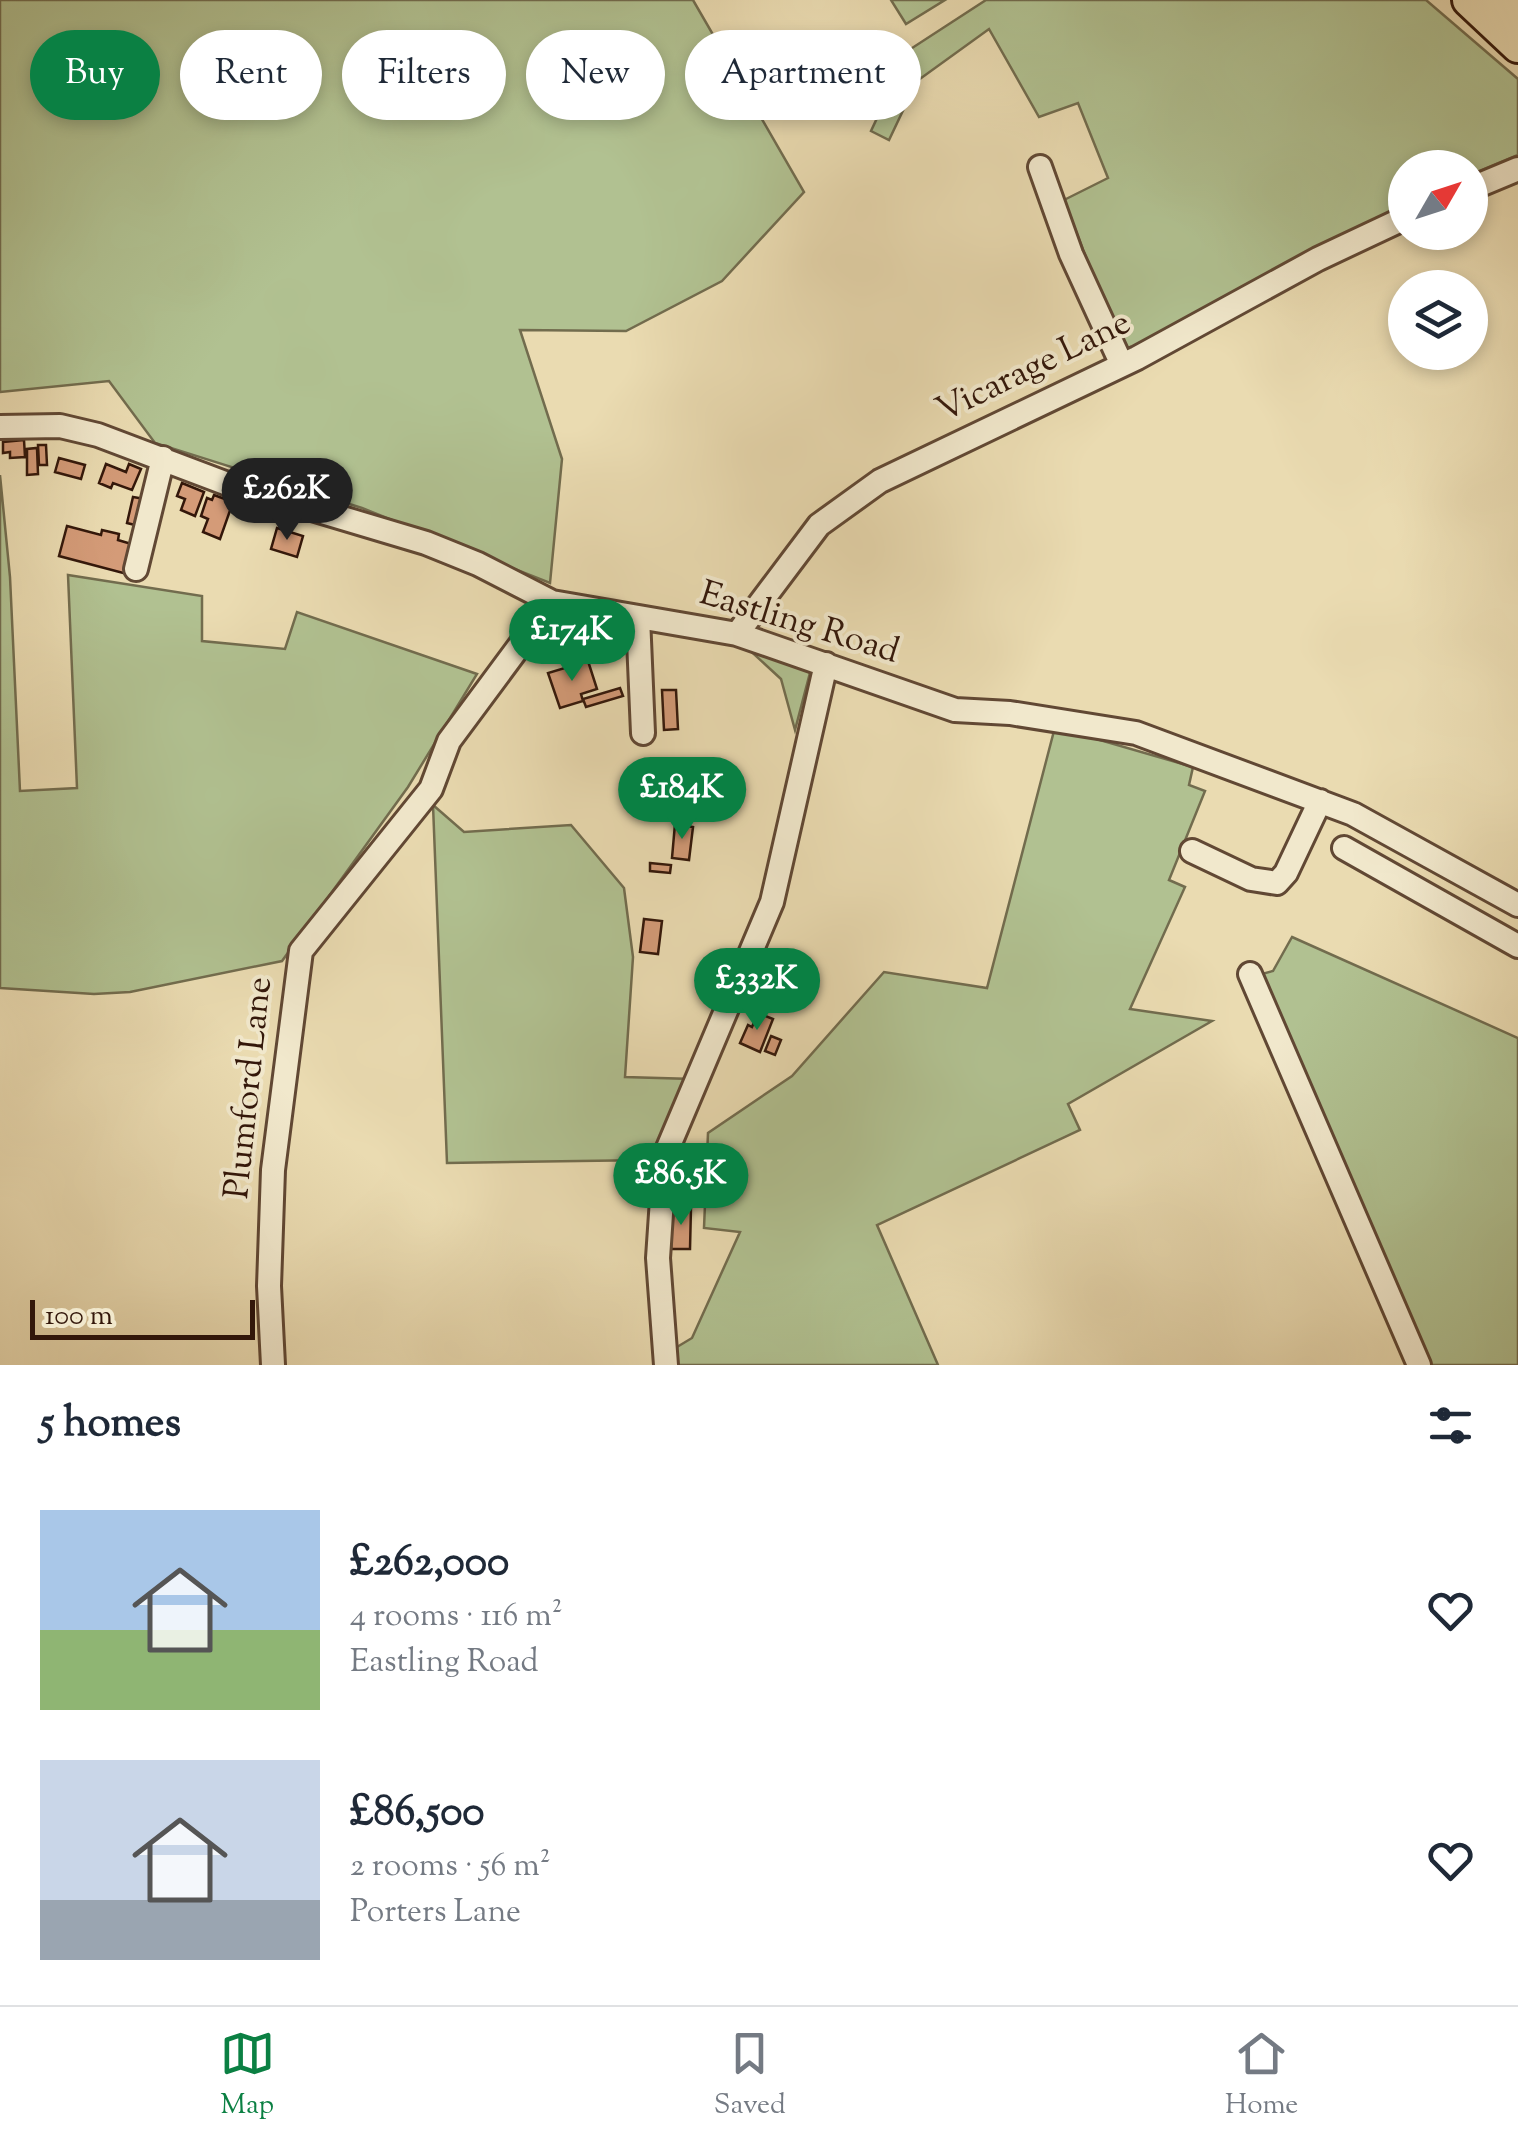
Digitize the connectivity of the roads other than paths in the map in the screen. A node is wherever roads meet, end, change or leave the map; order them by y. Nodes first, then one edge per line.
1 (1469, 0) edge
2 (1508, 0) edge
3 (1518, 9) edge
4 (1518, 46) edge
5 (1040, 167) dead end
6 (1518, 169) edge
7 (1488, 181) edge
8 (1388, 226) edge
9 (1122, 365) junction
10 (0, 427) edge
11 (163, 458) junction
12 (136, 569) dead end
13 (552, 602) junction
14 (638, 618) junction
15 (737, 634) junction
16 (826, 664) junction
17 (508, 667) dead end
18 (643, 733) dead end
19 (1320, 801) junction
20 (1344, 848) dead end
21 (1192, 851) dead end
22 (1518, 905) edge
23 (1518, 946) edge
24 (1250, 974) dead end
25 (273, 1365) edge
26 (666, 1365) edge
27 (1419, 1365) edge

1 - 4 highway
2 - 3 highway
5 - 9 street
6 - 7 street
8 - 9 street, Vicarage Lane
9 - 15 street, Vicarage Lane
10 - 11 street, Eastling Road
11 - 12 street
11 - 13 street, Eastling Road
13 - 14 street, Eastling Road
13 - 17 street
13 - 25 street, Plumford Lane
14 - 15 street, Eastling Road
14 - 18 street
15 - 16 street, Eastling Road
16 - 19 street, Eastling Road
16 - 26 street
19 - 21 street
19 - 22 street, Eastling Road
20 - 23 street
24 - 27 street

